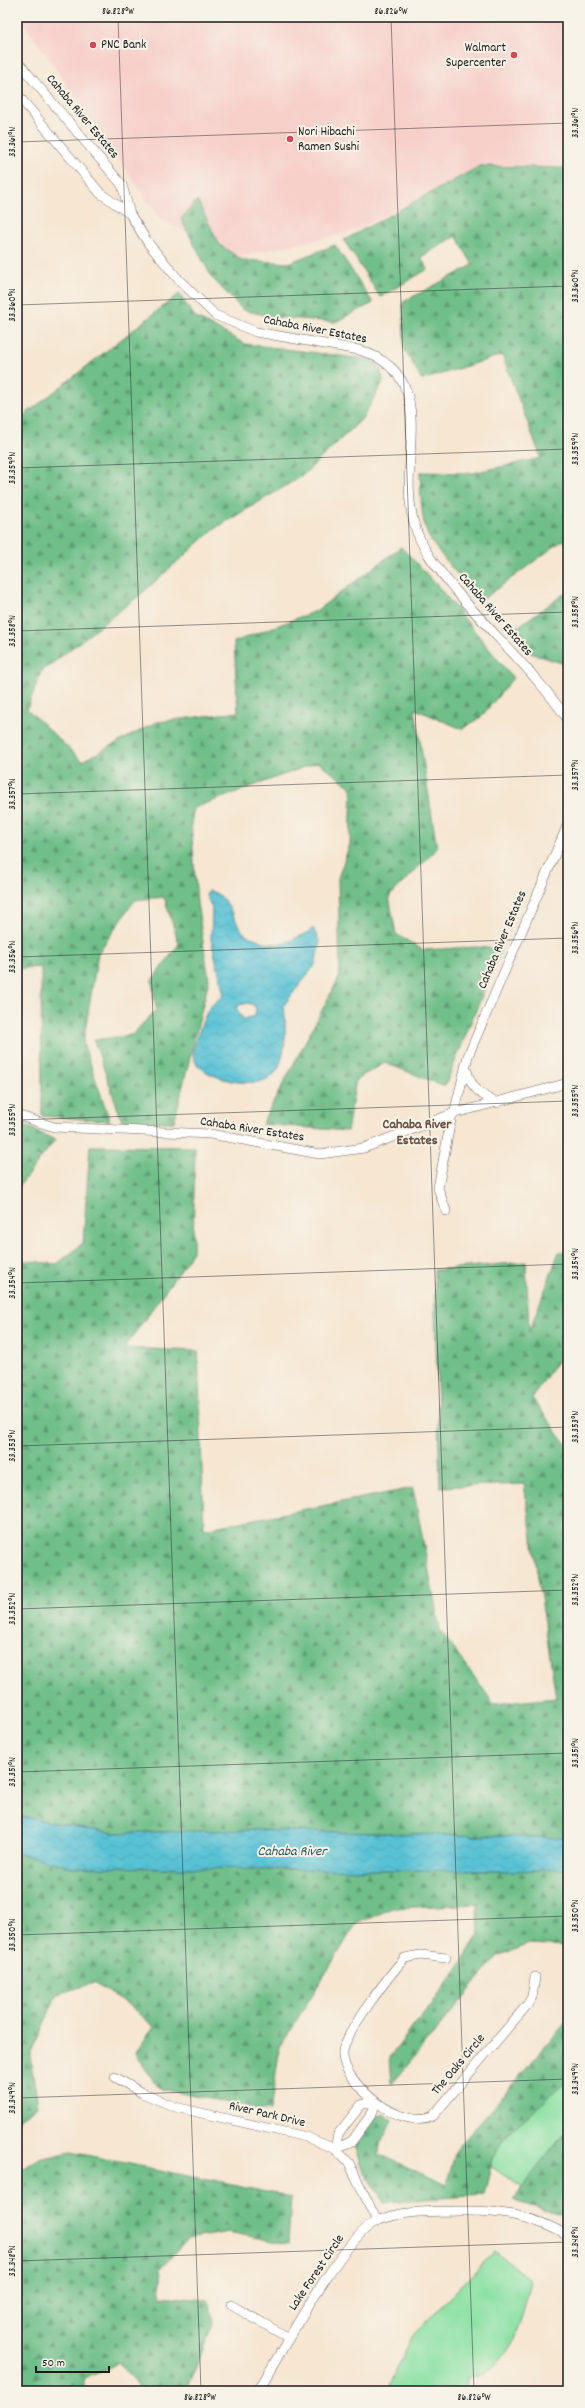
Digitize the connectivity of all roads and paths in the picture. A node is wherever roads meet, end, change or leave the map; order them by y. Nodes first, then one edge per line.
1 (17, 61) edge
2 (17, 94) edge
3 (130, 214) junction
4 (568, 720) edge
5 (568, 824) edge
6 (467, 1069) junction
7 (568, 1083) edge
8 (497, 1103) junction
9 (453, 1114) junction
10 (17, 1115) edge
11 (446, 1211) dead end
12 (446, 1958) dead end
13 (535, 1977) dead end
14 (115, 2077) dead end
15 (375, 2101) junction
16 (335, 2149) junction
17 (377, 2221) junction
18 (568, 2236) edge
19 (231, 2305) dead end
20 (289, 2338) junction
21 (258, 2391) edge

1 - 3 street, Cahaba River Estates
2 - 3 street, Cahaba River Estates
3 - 4 street, Cahaba River Estates
5 - 6 street, Cahaba River Estates
6 - 8 street
6 - 9 street, Cahaba River Estates
7 - 8 street, Cahaba River Estates
8 - 9 street, Cahaba River Estates
9 - 10 street, Cahaba River Estates
9 - 11 street
12 - 15 street, The Oaks Circle
13 - 15 street, The Oaks Circle
14 - 16 street, River Park Drive
15 - 16 street
15 - 16 street
16 - 17 street, River Park Drive
17 - 18 street, Lake Forest Circle
17 - 20 street, Lake Forest Circle
19 - 20 street
20 - 21 street, Lake Forest Circle

